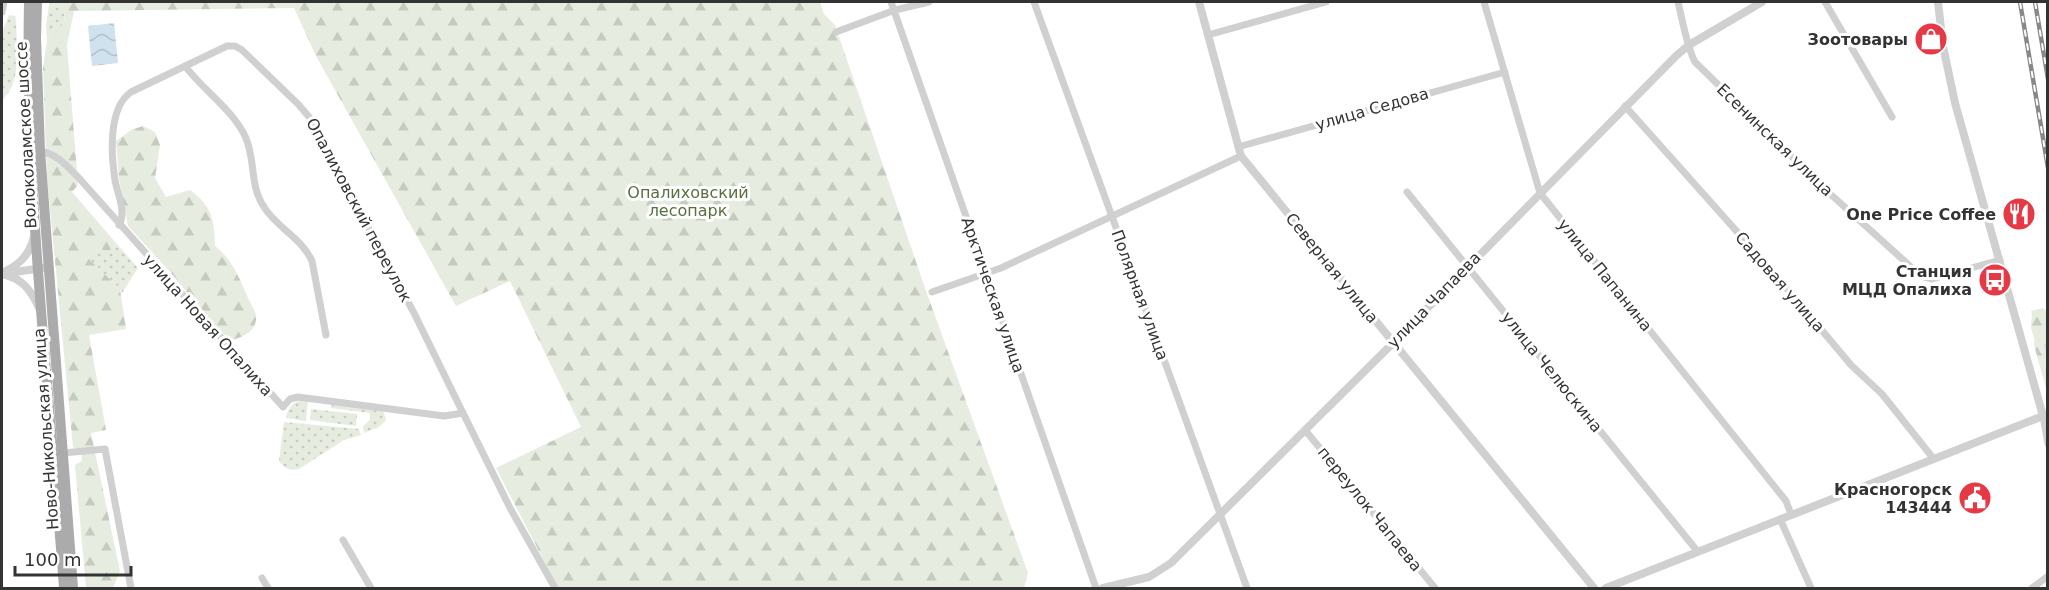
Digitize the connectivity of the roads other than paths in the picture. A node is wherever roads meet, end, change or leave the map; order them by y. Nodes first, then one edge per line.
1 (4, 2) edge
2 (29, 2) edge
3 (38, 2) edge
4 (891, 2) edge
5 (929, 2) edge
6 (1034, 2) edge
7 (1199, 2) edge
8 (1326, 2) edge
9 (1484, 2) edge
10 (1678, 2) edge
11 (1762, 2) edge
12 (1825, 2) edge
13 (1938, 2) edge
14 (894, 10) junction
15 (2, 12) edge
16 (836, 32) dead end
17 (1208, 35) junction
18 (1689, 45) junction
19 (185, 66) junction
20 (1505, 72) junction
21 (1625, 106) junction
22 (1892, 117) dead end
23 (40, 152) junction
24 (1240, 152) junction
25 (1407, 192) dead end
26 (1540, 193) junction
27 (1111, 216) junction
28 (119, 225) junction
29 (36, 231) junction
30 (2000, 260) junction
31 (1467, 267) junction
32 (44, 268) junction
33 (985, 273) junction
34 (2, 274) edge
35 (932, 292) dead end
36 (42, 315) junction
37 (326, 335) dead end
38 (1393, 343) junction
39 (463, 412) junction
40 (2043, 416) junction
41 (1305, 430) junction
42 (2048, 444) edge
43 (63, 453) junction
44 (1933, 458) junction
45 (1791, 514) junction
46 (1221, 515) junction
47 (1780, 519) junction
48 (343, 540) dead end
49 (1698, 552) junction
50 (2048, 576) edge
51 (262, 578) dead end
52 (64, 588) edge
53 (73, 588) edge
54 (131, 588) edge
55 (268, 588) edge
56 (371, 588) edge
57 (555, 588) edge
58 (1096, 588) edge
59 (1103, 588) edge
60 (1247, 588) edge
61 (1435, 588) edge
62 (1594, 588) edge
63 (1609, 588) edge
64 (1811, 588) edge
65 (2032, 588) edge

1 - 15 street
2 - 29 main road, Волоколамское шоссе
3 - 23 main road, Волоколамское шоссе
4 - 14 street, Арктическая улица
5 - 14 street
6 - 27 street, Полярная улица
7 - 17 street, Северная улица
8 - 17 street
9 - 20 street, улица Папанина
10 - 18 street, Есенинская улица
11 - 18 street, улица Чапаева
12 - 22 street
13 - 30 street
14 - 16 street
14 - 33 street, Арктическая улица
17 - 24 street, Северная улица
18 - 21 street, улица Чапаева
18 - 30 street, Есенинская улица
19 - 28 street, Опалиховский переулок
19 - 37 street
19 - 39 street, Опалиховский переулок
20 - 24 street, улица Седова
20 - 26 street, улица Папанина
21 - 26 street, улица Чапаева
21 - 44 street, Садовая улица
23 - 28 street, улица Новая Опалиха
23 - 32 main road, Волоколамское шоссе
24 - 27 street, улица Седова
24 - 38 street, Северная улица
25 - 31 street, улица Челюскина
26 - 31 street, улица Чапаева
26 - 45 street, улица Папанина
27 - 33 street, улица Седова
27 - 46 street, Полярная улица
28 - 39 street, улица Новая Опалиха
29 - 32 main road, Волоколамское шоссе
29 - 34 street
30 - 40 street
31 - 38 street, улица Чапаева
31 - 49 street, улица Челюскина
32 - 34 street
32 - 36 main road, Ново-Никольская улица
32 - 43 main road, Ново-Никольская улица
33 - 35 street, улица Седова
33 - 58 street, Арктическая улица
34 - 36 street
36 - 52 main road, Ново-Никольская улица
38 - 41 street, улица Чапаева
38 - 62 street, Северная улица
39 - 57 street
40 - 42 street
40 - 44 street
41 - 46 street, улица Чапаева
41 - 61 street, переулок Чапаева
43 - 53 main road, Ново-Никольская улица
43 - 54 street
44 - 45 street
45 - 47 street
46 - 59 street, улица Чапаева
46 - 60 street, Полярная улица
47 - 49 street
47 - 64 street
48 - 56 street
49 - 63 street
50 - 65 street
51 - 55 street

